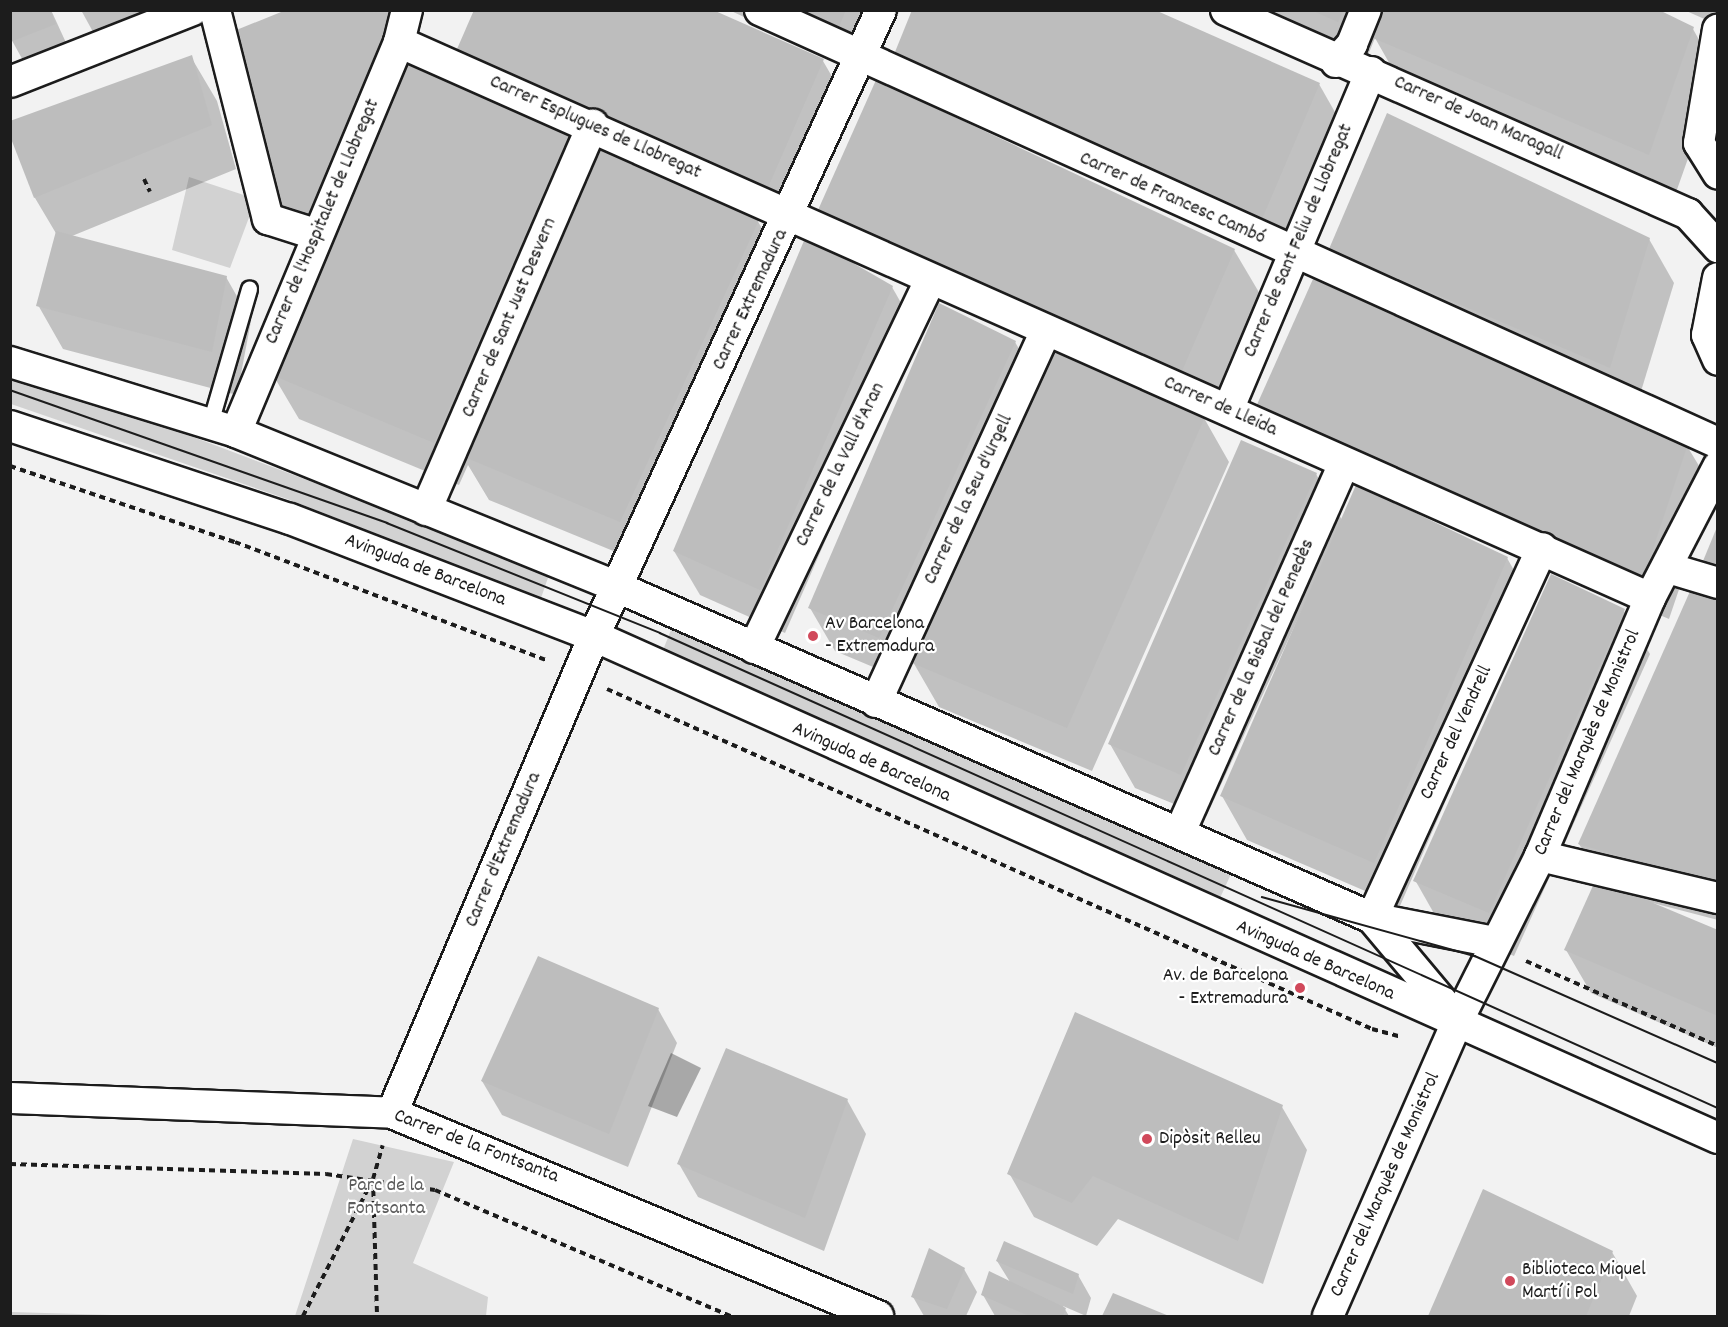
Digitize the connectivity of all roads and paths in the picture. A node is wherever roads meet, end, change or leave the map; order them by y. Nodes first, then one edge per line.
1 (193, 10) edge
2 (214, 10) edge
3 (407, 10) edge
4 (760, 10) edge
5 (881, 10) edge
6 (1226, 10) edge
7 (1366, 10) edge
8 (1709, 10) edge
9 (1718, 15) edge
10 (1718, 30) edge
11 (399, 42) junction
12 (861, 58) junction
13 (1336, 62) junction
14 (1371, 72) junction
15 (10, 82) edge
16 (593, 125) junction
17 (1708, 145) edge
18 (1718, 174) edge
19 (144, 178) dead end
20 (150, 192) dead end
21 (790, 217) junction
22 (318, 235) junction
23 (1718, 247) edge
24 (1295, 254) junction
25 (1718, 278) edge
26 (928, 282) junction
27 (249, 289) dead end
28 (1046, 331) junction
29 (1715, 359) edge
30 (10, 362) edge
31 (1228, 410) junction
32 (10, 426) edge
33 (223, 428) junction
34 (1718, 443) edge
35 (1344, 464) junction
36 (10, 466) edge
37 (1718, 467) edge
38 (426, 510) junction
39 (1542, 548) junction
40 (1668, 568) junction
41 (1718, 583) edge
42 (617, 587) junction
43 (1650, 598) junction
44 (594, 636) junction
45 (754, 648) junction
46 (578, 675) junction
47 (876, 702) junction
48 (1180, 832) junction
49 (1540, 856) junction
50 (1718, 898) edge
51 (1372, 918) junction
52 (1494, 942) junction
53 (1458, 1020) junction
54 (1445, 1050) junction
55 (10, 1098) edge
56 (392, 1113) junction
57 (1718, 1138) edge
58 (10, 1164) edge
59 (373, 1179) junction
60 (303, 1317) edge
61 (376, 1317) edge
62 (732, 1317) edge
63 (878, 1317) edge
64 (1328, 1317) edge

1 - 15 street
2 - 22 street
3 - 11 street, Carrer de l'Hospitalet de Llobregat
4 - 12 street, Carrer de Francesc Cambó
5 - 12 street, Carrer Extremadura
6 - 13 street, Carrer de Joan Maragall
7 - 13 street
8 - 9 street
10 - 17 street
11 - 16 street, Carrer Esplugues de Llobregat
11 - 22 street, Carrer de l'Hospitalet de Llobregat
12 - 21 street, Carrer Extremadura
12 - 24 street, Carrer de Francesc Cambó
13 - 14 street, Carrer de Joan Maragall
14 - 23 street, Carrer de Joan Maragall
14 - 24 street, Carrer de Sant Feliu de Llobregat
16 - 21 street, Carrer Esplugues de Llobregat
16 - 38 street, Carrer de Sant Just Desvern
17 - 18 street
19 - 20 path
21 - 26 street, Carrer de Lleida
21 - 42 street, Carrer Extremadura
22 - 33 street, Carrer de l'Hospitalet de Llobregat
24 - 31 street, Carrer de Sant Feliu de Llobregat
24 - 34 street, Carrer de Francesc Cambó
25 - 29 street
26 - 28 street, Carrer de Lleida
26 - 45 street, Carrer de la Vall d'Aran
27 - 33 lane
28 - 31 street, Carrer de Lleida
28 - 47 street, Carrer de la Seu d'Urgell
30 - 33 street
31 - 35 street, Carrer de Lleida
32 - 44 street, Avinguda de Barcelona
33 - 38 street
35 - 39 street, Carrer de Lleida
35 - 48 street, Carrer de la Bisbal del Penedès
36 - 46 path
37 - 40 street, Carrer del Marquès de Monistrol
38 - 42 street
39 - 43 street, Carrer de Lleida
39 - 51 street, Carrer del Vendrell
40 - 41 street
40 - 43 street, Carrer del Marquès de Monistrol
42 - 44 street, Carrer d'Extremadura
42 - 45 street
43 - 49 street, Carrer del Marquès de Monistrol
44 - 46 street, Carrer d'Extremadura
44 - 53 street, Avinguda de Barcelona
45 - 47 street
46 - 54 path
46 - 56 street, Carrer d'Extremadura
47 - 48 street
48 - 51 street
49 - 50 street
49 - 52 street, Carrer del Marquès de Monistrol
51 - 52 street
51 - 53 street
52 - 53 street, Carrer del Marquès de Monistrol
53 - 54 street, Carrer del Marquès de Monistrol
53 - 57 street, Avinguda de Barcelona
54 - 64 street, Carrer del Marquès de Monistrol
55 - 56 street, Carrer de la Fontsanta
56 - 63 street, Carrer de la Fontsanta
58 - 59 path
59 - 60 path
59 - 61 path
59 - 62 path

